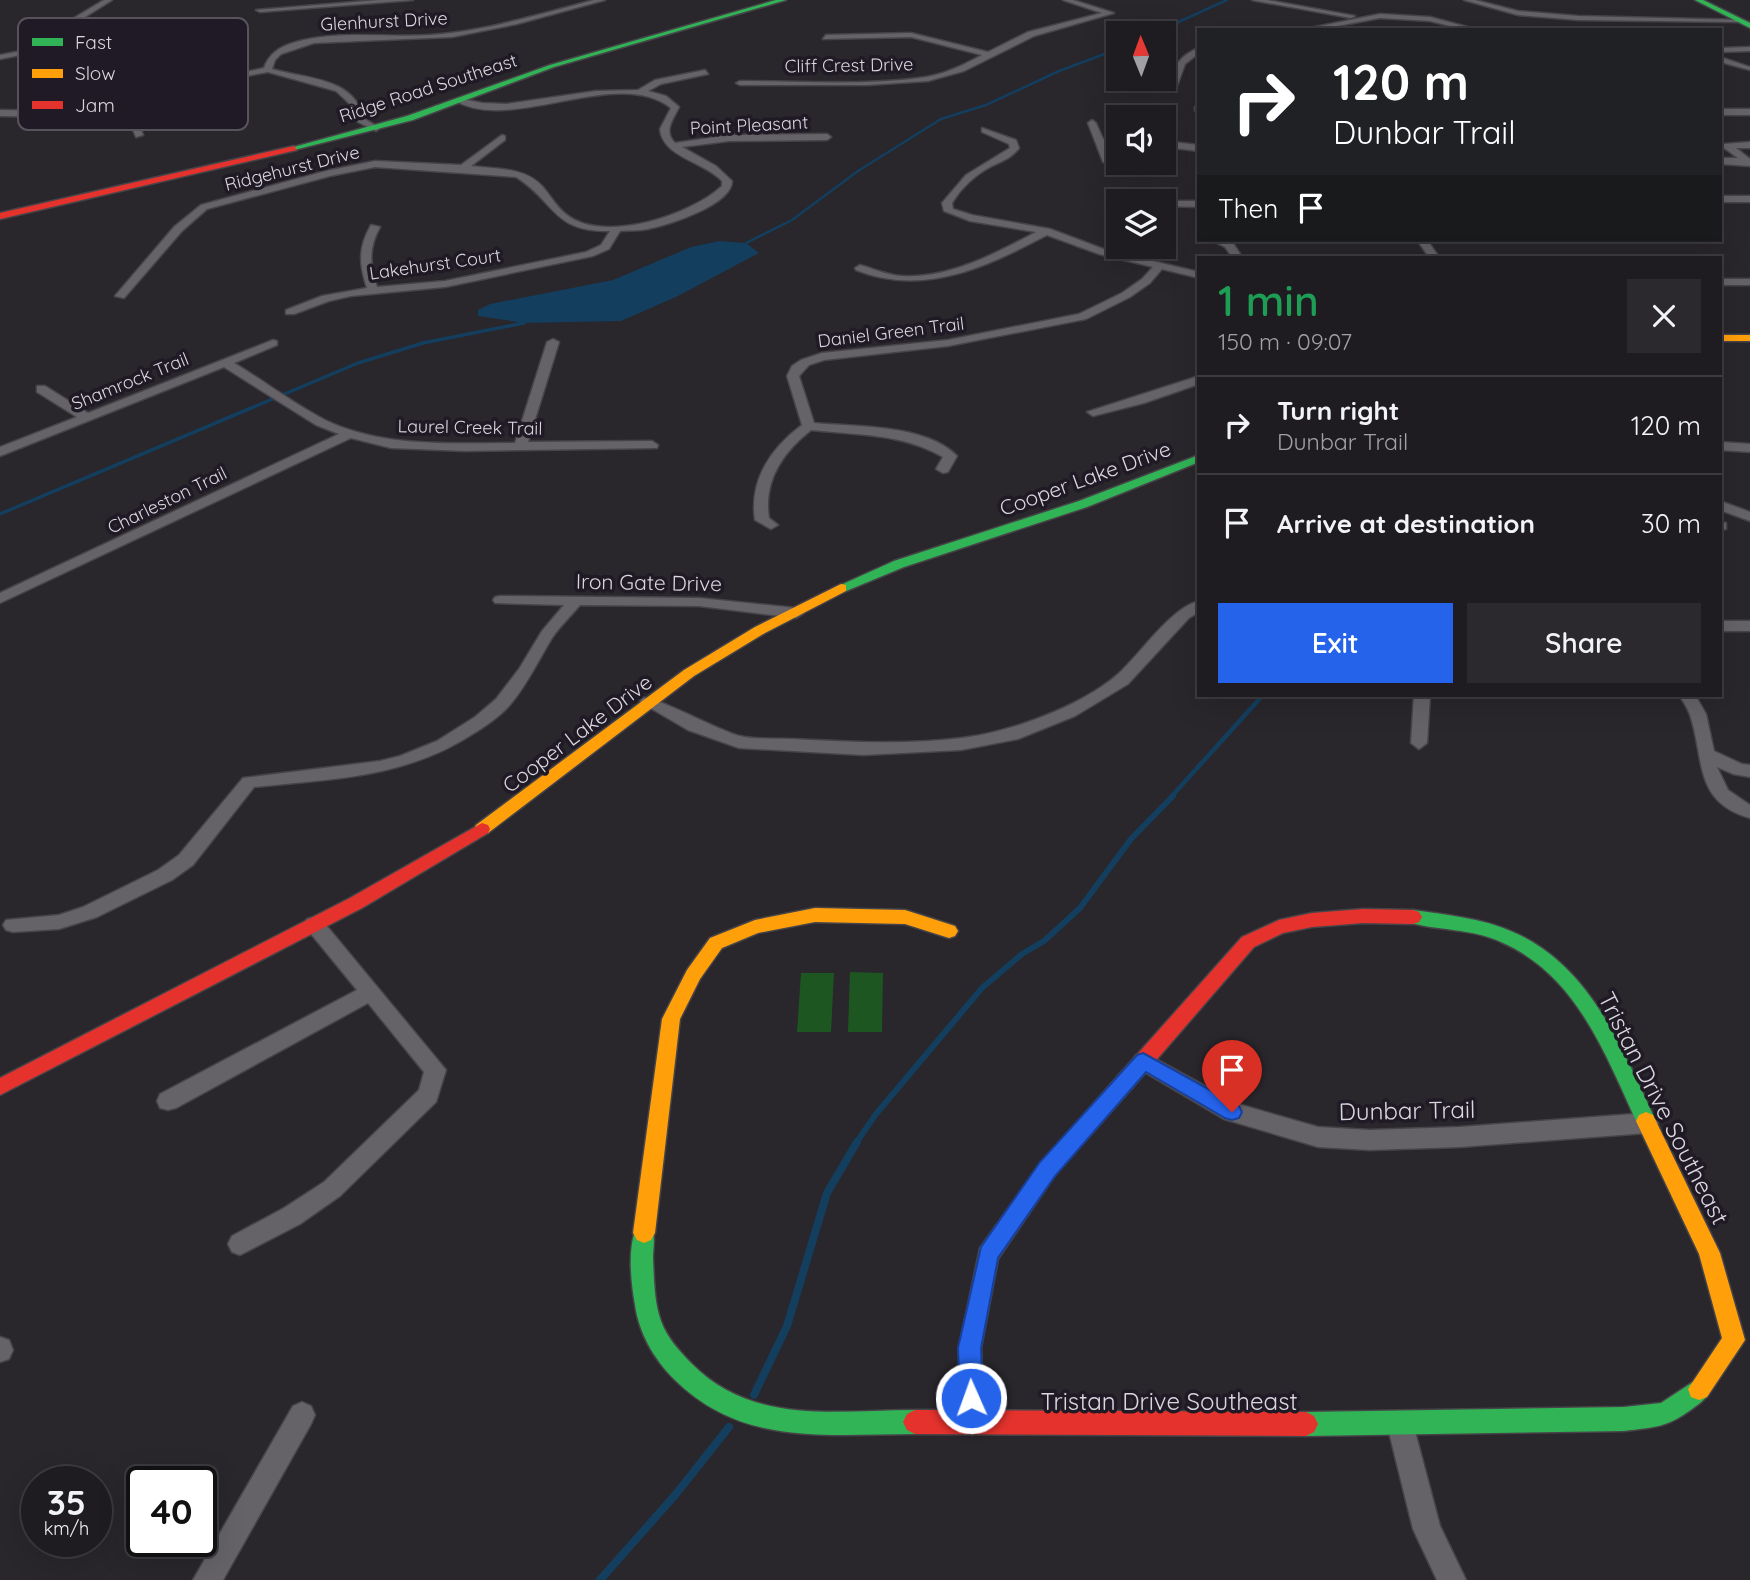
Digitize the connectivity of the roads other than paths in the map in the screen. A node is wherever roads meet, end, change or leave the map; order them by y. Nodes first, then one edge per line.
1 (108, 0) edge
2 (410, 0) edge
3 (602, 0) edge
4 (783, 0) edge
5 (1066, 0) edge
6 (1255, 0) edge
7 (1314, 0) edge
8 (1467, 0) edge
9 (1698, 0) edge
10 (558, 2) dead end
11 (578, 6) junction
12 (260, 10) dead end
13 (1329, 12) junction
14 (1367, 17) junction
15 (79, 18) edge
16 (1578, 18) junction
17 (1744, 23) edge
18 (1313, 28) edge
19 (1467, 28) edge
20 (1586, 28) edge
21 (826, 37) dead end
22 (1750, 49) edge
23 (1722, 50) edge
24 (1197, 51) edge
25 (18, 54) edge
26 (990, 55) junction
27 (0, 57) edge
28 (1722, 60) edge
29 (1747, 69) dead end
30 (268, 70) junction
31 (705, 72) dead end
32 (248, 74) edge
33 (1176, 77) edge
34 (740, 83) dead end
35 (641, 92) junction
36 (458, 100) junction
37 (1722, 112) edge
38 (1738, 112) junction
39 (1750, 112) edge
40 (0, 113) edge
41 (18, 113) edge
42 (1750, 121) edge
43 (1092, 123) dead end
44 (376, 128) junction
45 (137, 130) edge
46 (985, 130) dead end
47 (139, 135) dead end
48 (827, 137) dead end
49 (502, 138) dead end
50 (1100, 142) junction
51 (1106, 142) edge
52 (1176, 145) edge
53 (1750, 145) edge
54 (672, 146) junction
55 (1724, 146) edge
56 (1197, 148) edge
57 (1106, 157) edge
58 (1722, 161) edge
59 (1749, 162) edge
60 (463, 168) junction
61 (1722, 199) edge
62 (1750, 199) edge
63 (1176, 204) edge
64 (1197, 204) edge
65 (0, 216) edge
66 (375, 228) dead end
67 (616, 229) junction
68 (1045, 231) junction
69 (1221, 242) edge
70 (1236, 256) edge
71 (1159, 266) junction
72 (860, 268) dead end
73 (1197, 275) edge
74 (1722, 282) edge
75 (1750, 282) edge
76 (373, 290) junction
77 (120, 296) dead end
78 (290, 312) dead end
79 (1722, 338) edge
80 (1750, 338) edge
81 (553, 342) dead end
82 (273, 343) dead end
83 (225, 362) junction
84 (1197, 381) edge
85 (41, 389) dead end
86 (1093, 412) dead end
87 (86, 417) junction
88 (808, 426) junction
89 (350, 434) junction
90 (652, 445) dead end
91 (520, 446) junction
92 (1722, 446) edge
93 (1750, 448) edge
94 (0, 452) edge
95 (1197, 459) edge
96 (943, 468) dead end
97 (1722, 506) edge
98 (1750, 517) edge
99 (771, 525) dead end
100 (0, 599) edge
101 (500, 600) dead end
102 (575, 602) junction
103 (1197, 606) edge
104 (796, 613) junction
105 (1722, 618) edge
106 (1750, 618) edge
107 (1722, 626) edge
108 (1750, 626) edge
109 (1422, 697) edge
110 (1688, 697) edge
111 (648, 702) junction
112 (1419, 743) dead end
113 (1706, 754) junction
114 (1750, 771) edge
115 (1750, 812) edge
116 (314, 924) junction
117 (13, 925) dead end
118 (948, 931) dead end
119 (371, 992) junction
120 (1143, 1061) junction
121 (0, 1087) edge
122 (168, 1101) dead end
123 (1647, 1123) junction
124 (240, 1244) dead end
125 (1742, 1344) edge
126 (302, 1415) dead end
127 (972, 1423) junction
128 (1400, 1424) junction
129 (208, 1580) edge
130 (1451, 1580) edge

1 - 15 street
2 - 12 street
3 - 11 street, Glenhurst Drive
4 - 36 street, Ridge Road Southeast
5 - 26 street, Cliff Crest Drive
6 - 13 street
7 - 13 street
8 - 16 street
9 - 17 street
10 - 11 street
11 - 30 street, Glenhurst Drive
13 - 14 street
14 - 18 street
14 - 19 street
16 - 17 street
16 - 20 street
21 - 26 street
22 - 23 street
24 - 33 street
25 - 27 street
26 - 34 street, Cliff Crest Drive
28 - 29 street
30 - 32 street
30 - 44 street
31 - 35 street
35 - 36 street
35 - 54 street
36 - 44 street, Ridge Road Southeast
37 - 38 street
38 - 39 street
38 - 42 street
40 - 41 street
43 - 50 street
44 - 65 street, Ridge Road Southeast
45 - 47 street
46 - 68 street
48 - 54 street, Point Pleasant
49 - 60 street
50 - 51 street
50 - 57 street
52 - 56 street
53 - 55 street
54 - 67 street, Ridgehurst Drive
55 - 59 street
58 - 59 street
60 - 67 street, Ridgehurst Drive
60 - 77 street, Ridgehurst Drive
61 - 62 street
63 - 64 street
66 - 76 street
67 - 76 street, Lakehurst Court
68 - 71 street
68 - 72 street
69 - 70 street
71 - 73 street
71 - 88 street, Daniel Green Trail
74 - 75 street
76 - 78 street, Lakehurst Court
79 - 80 street
81 - 91 street
82 - 83 street, Shamrock Trail
83 - 87 street, Shamrock Trail
83 - 89 street, Laurel Creek Trail
84 - 86 street
85 - 87 street
87 - 94 street, Shamrock Trail
88 - 96 street
88 - 99 street
89 - 91 street, Laurel Creek Trail
89 - 100 street, Charleston Trail
90 - 91 street, Laurel Creek Trail
92 - 93 street
95 - 104 street, Cooper Lake Drive
97 - 98 street
101 - 102 street, Iron Gate Drive
102 - 104 street, Iron Gate Drive
102 - 117 street
103 - 111 street
104 - 111 street, Cooper Lake Drive
105 - 106 street
107 - 108 street
109 - 112 street
110 - 113 street
111 - 116 street, Cooper Lake Drive
113 - 114 street
113 - 115 street
116 - 119 street
116 - 121 street, Cooper Lake Drive
118 - 127 street, Tristan Drive Southeast
119 - 122 street
119 - 124 street
120 - 123 street, Dunbar Trail
120 - 123 street, Tristan Drive Southeast
120 - 127 street, Tristan Drive Southeast
123 - 125 street, Tristan Drive Southeast
125 - 128 street, Tristan Drive Southeast
126 - 129 street
127 - 128 street, Tristan Drive Southeast
128 - 130 street

